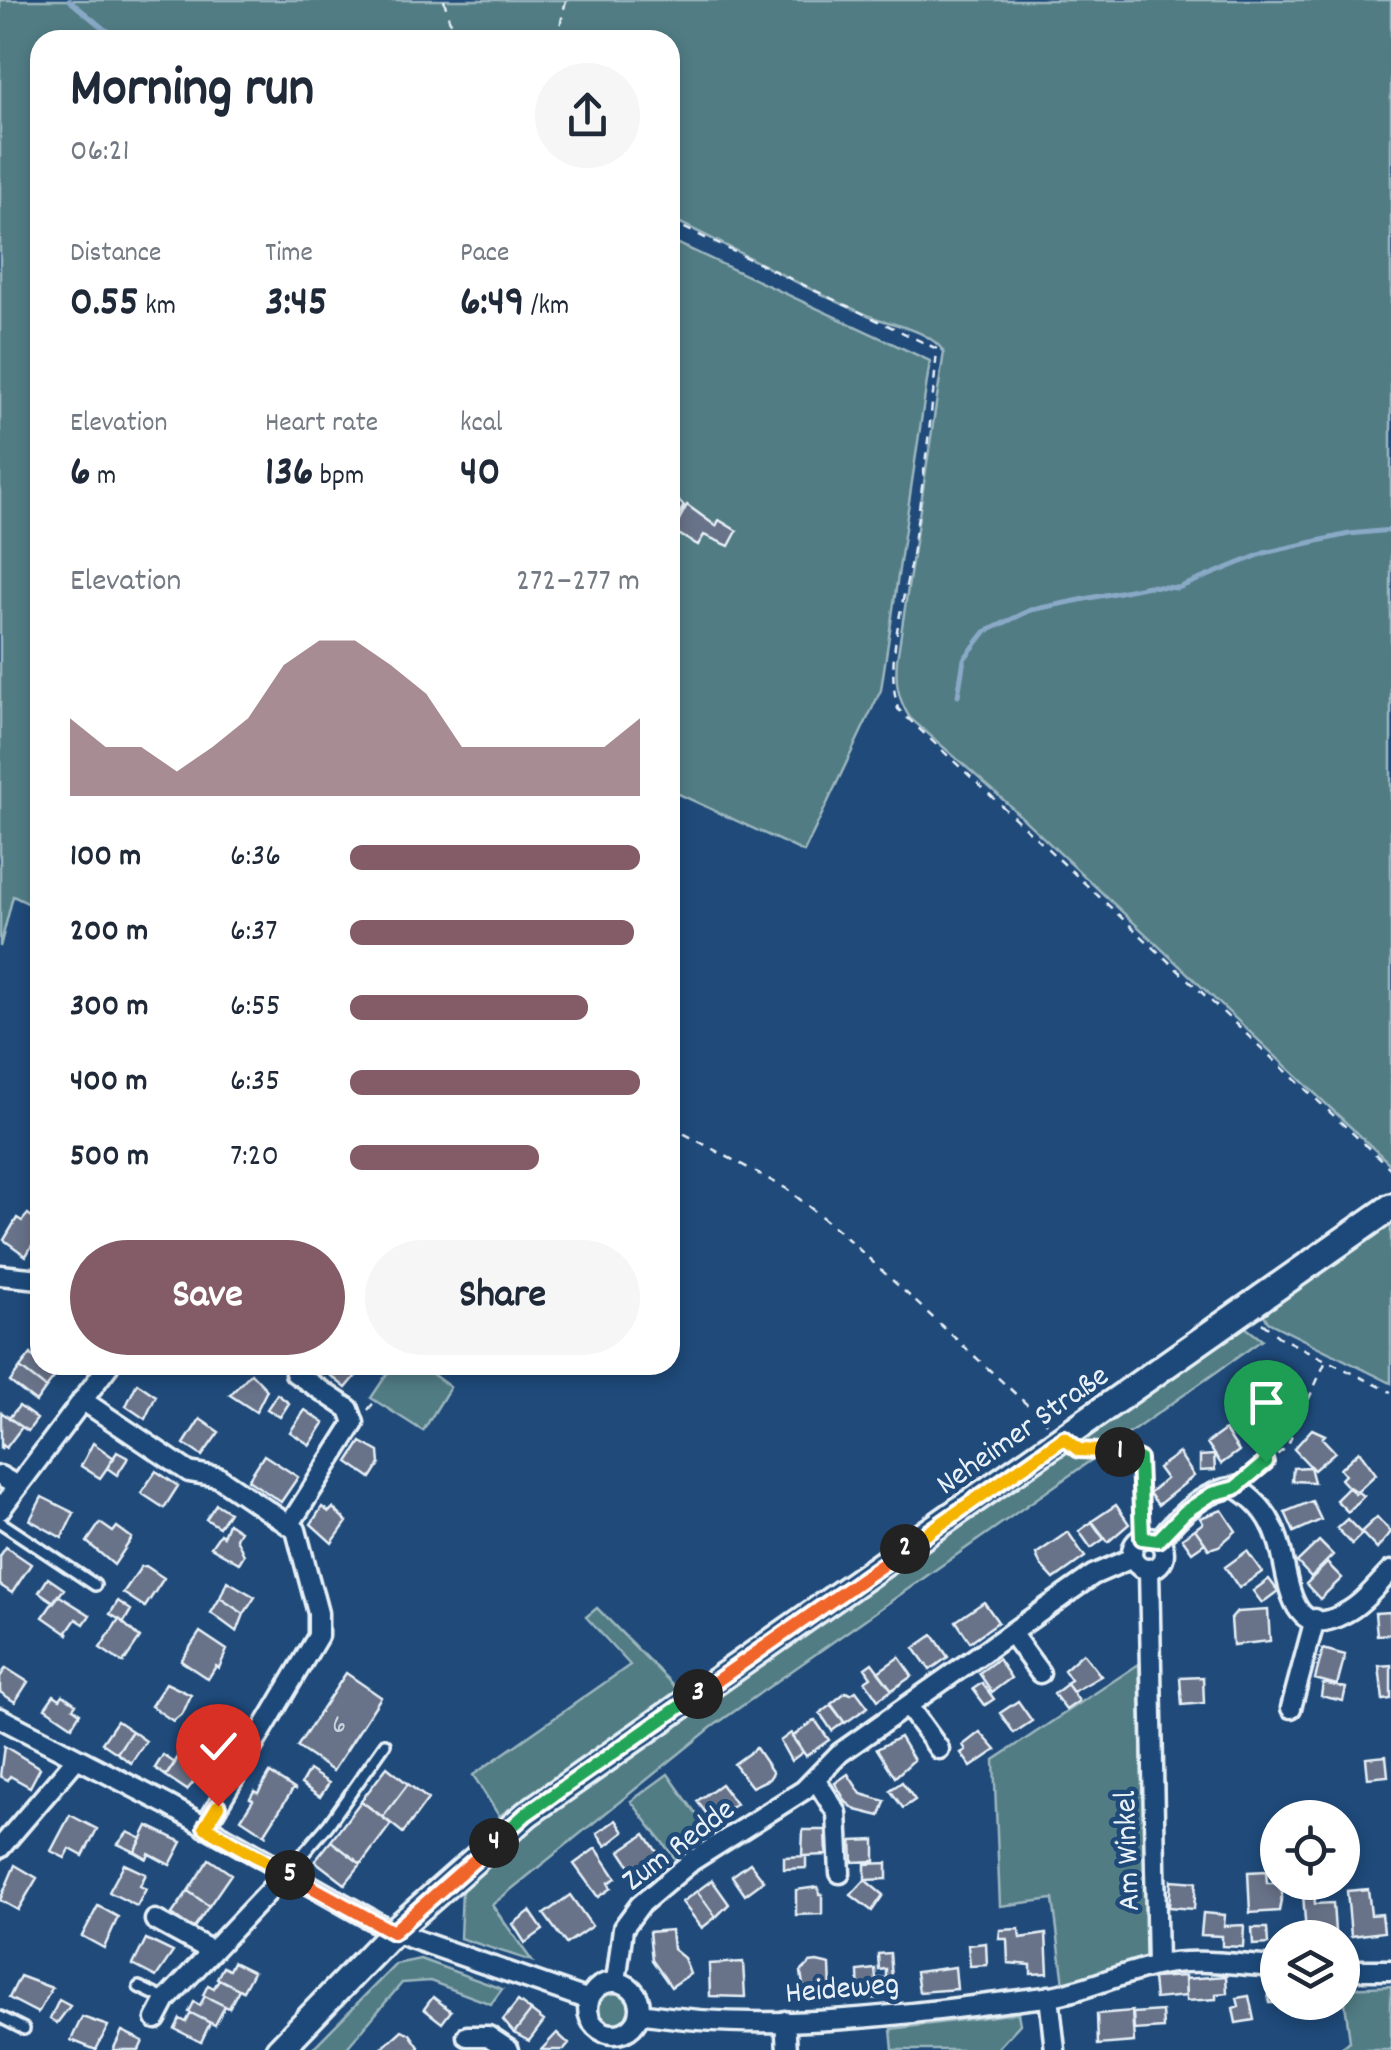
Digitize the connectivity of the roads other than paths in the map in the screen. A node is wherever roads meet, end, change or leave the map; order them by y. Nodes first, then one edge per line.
1 (1391, 1206) edge
2 (0, 1275) edge
3 (30, 1278) edge
4 (101, 1375) edge
5 (297, 1375) edge
6 (82, 1400) junction
7 (0, 1476) edge
8 (18, 1486) junction
9 (0, 1510) edge
10 (0, 1522) edge
11 (290, 1524) junction
12 (1150, 1539) junction
13 (1132, 1558) junction
14 (1149, 1569) junction
15 (1391, 1571) edge
16 (95, 1585) dead end
17 (1316, 1619) junction
18 (1012, 1633) junction
19 (1040, 1673) dead end
20 (908, 1706) junction
21 (1291, 1708) dead end
22 (0, 1718) edge
23 (386, 1744) dead end
24 (939, 1750) dead end
25 (77, 1758) junction
26 (816, 1780) junction
27 (205, 1827) junction
28 (0, 1848) edge
29 (286, 1873) junction
30 (840, 1873) dead end
31 (155, 1920) dead end
32 (393, 1932) junction
33 (212, 1951) junction
34 (1158, 1965) junction
35 (1260, 1966) edge
36 (1360, 1970) edge
37 (1391, 1970) edge
38 (616, 1982) junction
39 (139, 1987) dead end
40 (1048, 1996) junction
41 (166, 2000) junction
42 (589, 2000) junction
43 (640, 2012) junction
44 (0, 2016) edge
45 (156, 2018) dead end
46 (785, 2022) junction
47 (24, 2028) dead end
48 (467, 2036) dead end
49 (621, 2042) edge
50 (278, 2050) edge
51 (509, 2050) edge
52 (787, 2050) edge
53 (1055, 2050) edge

1 - 32 main road, Neheimer Straße
2 - 3 street
4 - 6 street
5 - 11 street
6 - 8 street
6 - 11 street
7 - 8 street
8 - 9 street
10 - 16 lane
11 - 27 street
12 - 13 street
12 - 14 street
12 - 17 street
13 - 14 street
13 - 18 street, Zum Redde
14 - 34 street, Am Winkel
15 - 17 street
17 - 21 street
18 - 19 street
18 - 20 street, Zum Redde
20 - 24 street
20 - 26 street, Zum Redde
22 - 25 street
23 - 29 lane
25 - 27 street
25 - 28 street
26 - 30 street
26 - 38 street, Zum Redde
27 - 29 street
29 - 32 street
29 - 33 street
31 - 33 street
32 - 42 street
32 - 50 main road, Neheimer Straße
33 - 41 street
34 - 35 street
34 - 40 street
36 - 37 street
38 - 42 street
38 - 43 street
39 - 41 lane
40 - 46 street, Heideweg
40 - 53 street
41 - 45 street
42 - 49 street
43 - 46 street, Heideweg
43 - 49 street
44 - 47 lane
46 - 52 street
48 - 51 street

